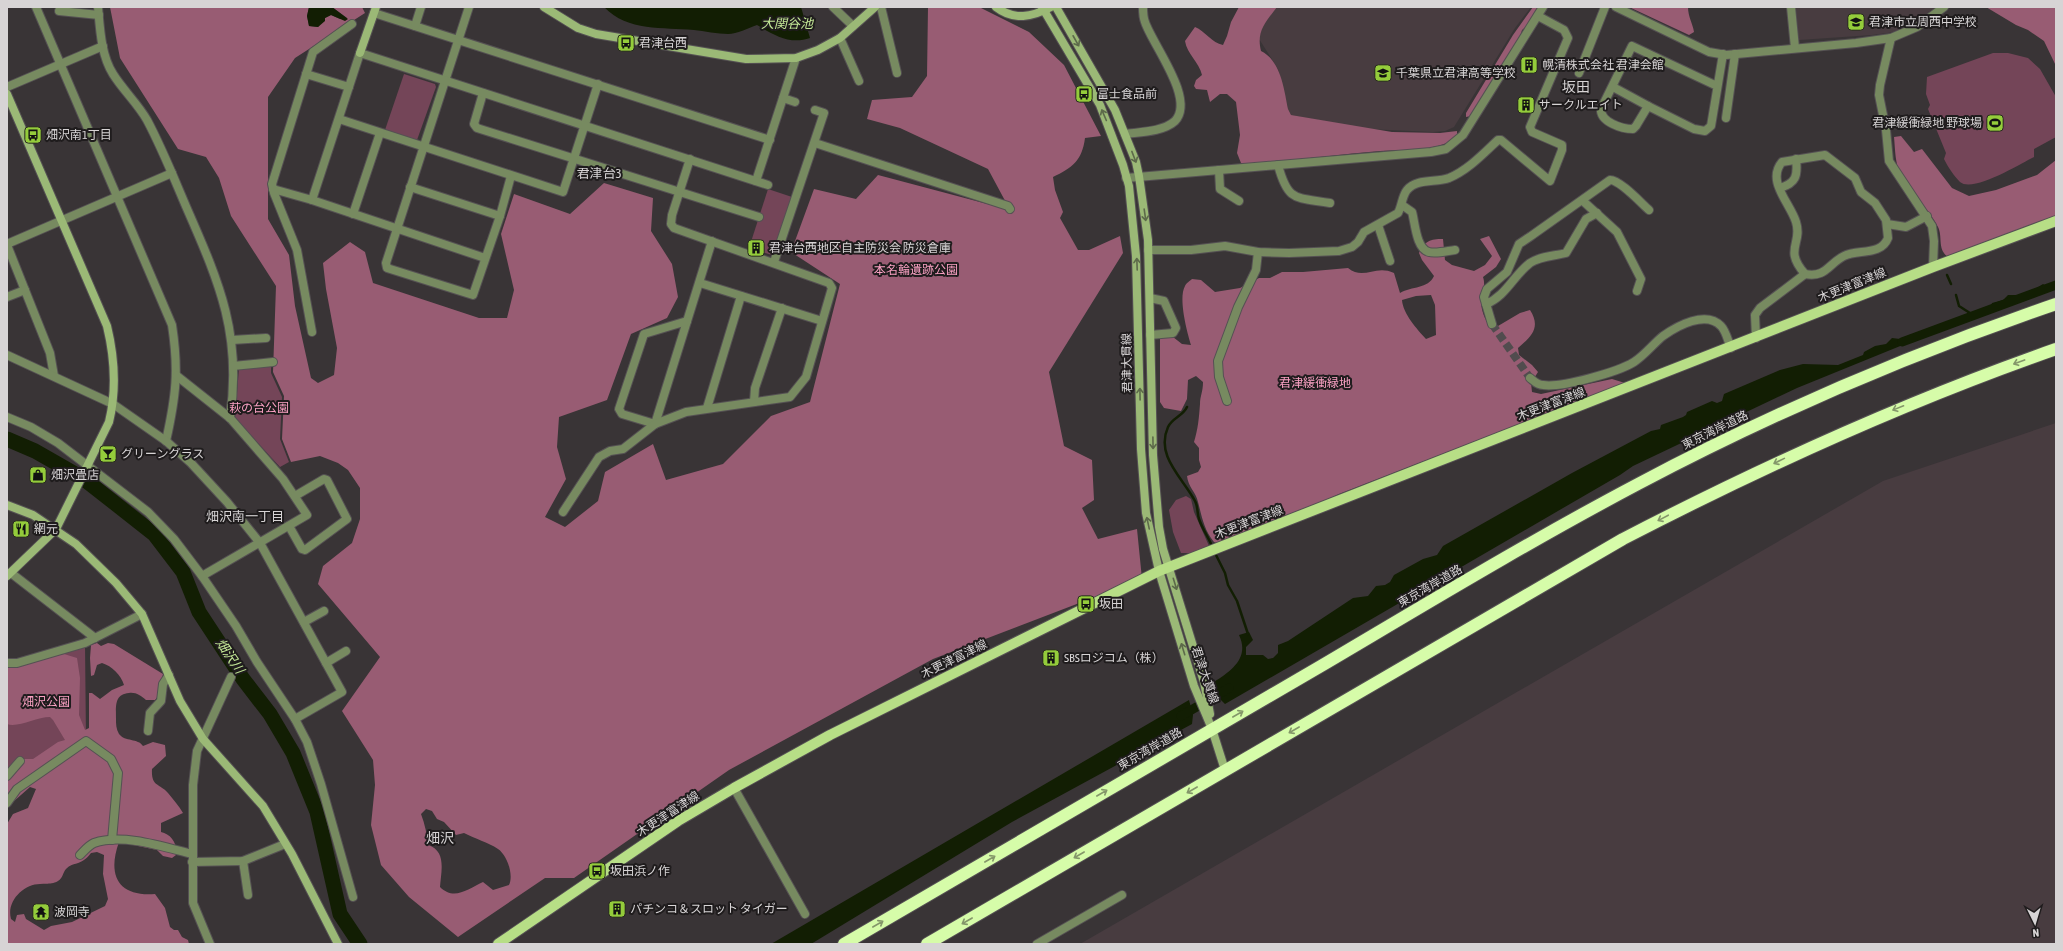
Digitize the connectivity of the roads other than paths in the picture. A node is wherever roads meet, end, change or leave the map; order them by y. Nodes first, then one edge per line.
1 (36, 7) edge
2 (421, 7) edge
3 (468, 7) edge
4 (544, 7) edge
5 (833, 7) edge
6 (875, 7) edge
7 (881, 7) edge
8 (996, 7) edge
9 (1056, 7) edge
10 (1143, 7) edge
11 (1543, 7) edge
12 (1605, 7) edge
13 (1616, 7) edge
14 (1791, 7) edge
15 (1944, 7) edge
16 (1046, 8) edge
17 (375, 10) edge
18 (59, 11) dead end
19 (99, 11) edge
20 (866, 11) edge
21 (1538, 16) junction
22 (352, 24) dead end
23 (415, 26) junction
24 (853, 26) junction
25 (840, 38) junction
26 (1891, 38) junction
27 (459, 39) junction
28 (103, 46) junction
29 (1795, 48) junction
30 (360, 53) junction
31 (1723, 54) junction
32 (1735, 54) junction
33 (796, 58) junction
34 (61, 64) junction
35 (897, 73) dead end
36 (1579, 73) dead end
37 (306, 74) junction
38 (445, 81) junction
39 (859, 81) dead end
40 (598, 84) junction
41 (7, 86) edge
42 (1718, 86) junction
43 (349, 87) junction
44 (1612, 87) junction
45 (483, 93) junction
46 (7, 94) edge
47 (783, 98) junction
48 (795, 102) dead end
49 (1648, 106) junction
50 (815, 110) dead end
51 (1726, 118) dead end
52 (339, 119) junction
53 (586, 126) junction
54 (380, 133) junction
55 (1125, 134) junction
56 (770, 140) junction
57 (815, 143) junction
58 (422, 147) junction
59 (574, 158) junction
60 (690, 159) junction
61 (1796, 160) junction
62 (1278, 165) junction
63 (1219, 170) junction
64 (172, 173) junction
65 (511, 176) junction
66 (1139, 176) junction
67 (1126, 178) junction
68 (756, 181) junction
69 (768, 185) dead end
70 (410, 187) junction
71 (1780, 188) junction
72 (273, 189) junction
73 (679, 192) junction
74 (118, 197) junction
75 (312, 200) junction
76 (1239, 201) dead end
77 (1583, 201) junction
78 (1330, 203) dead end
79 (1402, 205) junction
80 (1010, 209) dead end
81 (1649, 210) dead end
82 (1597, 213) junction
83 (353, 214) junction
84 (500, 216) junction
85 (1927, 216) junction
86 (759, 217) dead end
87 (62, 220) junction
88 (2056, 222) edge
89 (1887, 224) junction
90 (1378, 225) junction
91 (397, 228) junction
92 (712, 241) junction
93 (7, 245) edge
94 (1148, 250) junction
95 (1455, 250) dead end
96 (1258, 252) junction
97 (485, 258) junction
98 (1390, 261) dead end
99 (774, 262) junction
100 (1933, 267) junction
101 (1805, 274) junction
102 (700, 283) junction
103 (25, 290) junction
104 (1637, 291) dead end
105 (741, 296) junction
106 (7, 297) edge
107 (1150, 298) junction
108 (1486, 304) junction
109 (2056, 305) edge
110 (782, 308) junction
111 (687, 321) junction
112 (822, 321) junction
113 (1492, 324) tunnel mouth
114 (312, 332) dead end
115 (1150, 335) junction
116 (266, 338) dead end
117 (1756, 338) junction
118 (232, 340) junction
119 (1731, 348) junction
120 (2056, 349) edge
121 (7, 355) edge
122 (273, 362) dead end
123 (233, 366) junction
124 (54, 376) junction
125 (177, 376) junction
126 (1530, 378) tunnel mouth
127 (1227, 401) dead end
128 (754, 402) junction
129 (113, 404) junction
130 (707, 408) junction
131 (7, 417) edge
132 (230, 418) junction
133 (655, 424) junction
134 (166, 441) junction
135 (88, 466) junction
136 (295, 496) junction
137 (7, 505) edge
138 (563, 512) dead end
139 (289, 526) junction
140 (56, 529) junction
141 (260, 543) junction
142 (1170, 567) junction
143 (1159, 571) junction
144 (9, 575) edge
145 (202, 576) junction
146 (324, 611) dead end
147 (142, 614) junction
148 (304, 622) junction
149 (95, 638) junction
150 (346, 651) dead end
151 (7, 663) edge
152 (326, 663) junction
153 (169, 675) junction
154 (231, 677) dead end
155 (1208, 716) junction
156 (295, 719) junction
157 (1212, 729) junction
158 (148, 731) dead end
159 (203, 738) junction
160 (20, 761) dead end
161 (1225, 770) junction
162 (7, 776) edge
163 (734, 788) junction
164 (7, 803) edge
165 (112, 840) junction
166 (286, 844) junction
167 (80, 855) dead end
168 (192, 858) junction
169 (243, 860) junction
170 (1122, 895) dead end
171 (248, 896) dead end
172 (353, 897) dead end
173 (805, 914) dead end
174 (210, 944) edge
175 (338, 944) edge
176 (498, 944) edge
177 (844, 944) edge
178 (927, 944) edge
179 (1037, 944) edge

1 - 34 street
2 - 23 street
3 - 27 street
4 - 33 street
5 - 24 street
6 - 20 street
7 - 35 street
8 - 16 street
9 -> 55 street, 君津大貫線
10 - 55 street
11 - 21 street
12 - 36 street
13 - 31 street
14 - 29 street
15 - 26 street
67 -> 16 street, 君津大貫線
17 - 23 street
17 - 30 street
18 - 19 street
19 - 28 street
20 - 24 street
21 - 62 street
21 - 79 street
22 - 37 street
23 - 27 street
24 - 25 street
25 - 33 street
25 - 39 street
26 - 29 street
26 - 85 street
27 - 38 street
27 - 40 street
28 - 34 street
28 - 64 street
29 - 32 street
30 - 38 street
30 - 43 street
31 - 32 street
31 - 42 street
32 - 51 street
33 - 47 street
34 - 41 street
34 - 74 street
37 - 43 street
37 - 72 street
38 - 45 street
38 - 58 street
40 - 53 street
40 - 56 street
42 - 44 street
42 - 49 street
43 - 52 street
44 - 49 street
44 - 49 street
45 - 53 street
45 - 59 street
46 - 87 street
47 - 48 street
47 - 56 street
50 - 57 street
52 - 54 street
52 - 75 street
53 - 59 street
53 - 60 street
54 - 58 street
54 - 83 street
55 -> 66 street, 君津大貫線
56 - 68 street
57 - 80 street
57 - 99 street
58 - 65 street
58 - 70 street
59 - 65 street
59 - 73 street
60 - 68 street
60 - 73 street
61 - 71 street
61 - 71 street
61 - 89 street
62 - 63 street
62 - 78 street
63 - 66 street
63 - 76 street
64 - 74 street
64 - 118 street
65 - 84 street
66 - 67 street
66 -> 94 street, 君津大貫線
143 -> 67 street, 君津大貫線
68 - 69 street
70 - 84 street
70 - 91 street
71 - 101 street
72 - 75 street
72 - 114 street
73 - 86 street
73 - 92 street
74 - 87 street
74 - 125 street
75 - 83 street
77 - 81 street
77 - 82 street
77 - 108 street
79 - 90 street
79 - 95 street
82 - 104 street
82 - 108 street
83 - 91 street
84 - 97 street
85 - 89 street
85 - 100 street
87 - 93 street
87 - 129 street
88 - 100 main road, 木更津富津線
89 - 101 street
90 - 96 street
90 - 98 street
91 - 97 street
91 - 97 street
92 - 99 street
92 - 102 street
93 - 103 street
94 - 96 street
94 - 107 street, 君津大貫線
96 - 127 street
99 - 112 street
100 - 117 main road, 木更津富津線
101 - 117 street
102 - 105 street
102 - 111 street
103 - 106 street
103 - 124 street
105 - 110 street
105 - 130 street
107 - 115 street, 君津大貫線
107 - 115 street
108 - 113 street
157 -> 109 highway, 東京湾岸道路
110 - 112 street
110 - 128 street
111 - 133 street
111 - 133 street
112 - 128 street
115 -> 142 street, 君津大貫線
116 - 118 street
117 - 119 main road, 木更津富津線
118 - 123 street
119 - 126 street
119 - 142 main road, 木更津富津線
120 -> 161 highway
121 - 124 street
122 - 123 street
123 - 132 street
124 - 129 street
125 - 132 street
125 - 134 street
128 - 130 street
129 - 134 street
129 - 135 street
130 - 133 street
131 - 135 street
132 - 136 street
133 - 138 street
134 - 141 street
135 - 140 street
135 - 145 street
136 - 139 street
136 - 139 street
137 - 140 street
139 - 141 street
140 - 144 street
140 - 147 street
141 - 145 street
141 - 148 street
142 - 143 main road, 木更津富津線
142 -> 155 street, 君津大貫線
155 -> 143 street, 君津大貫線
143 - 163 main road, 木更津富津線
144 - 149 street
145 - 156 street
146 - 148 street
147 - 149 street
147 - 153 street
148 - 152 street
149 - 151 street
150 - 152 street
152 - 156 street
153 - 158 street
153 - 159 street
154 - 159 street
155 - 157 street, 君津大貫線
156 - 172 street
157 - 161 street, 君津大貫線
177 -> 157 highway, 東京湾岸道路
159 - 166 street
159 - 168 street
160 - 162 street
161 -> 178 highway
163 - 173 street
163 - 176 main road, 木更津富津線
164 - 165 street
165 - 167 street
165 - 168 street
166 - 169 street
166 - 175 street
168 - 169 street
168 - 174 street
169 - 171 street
170 - 179 street

